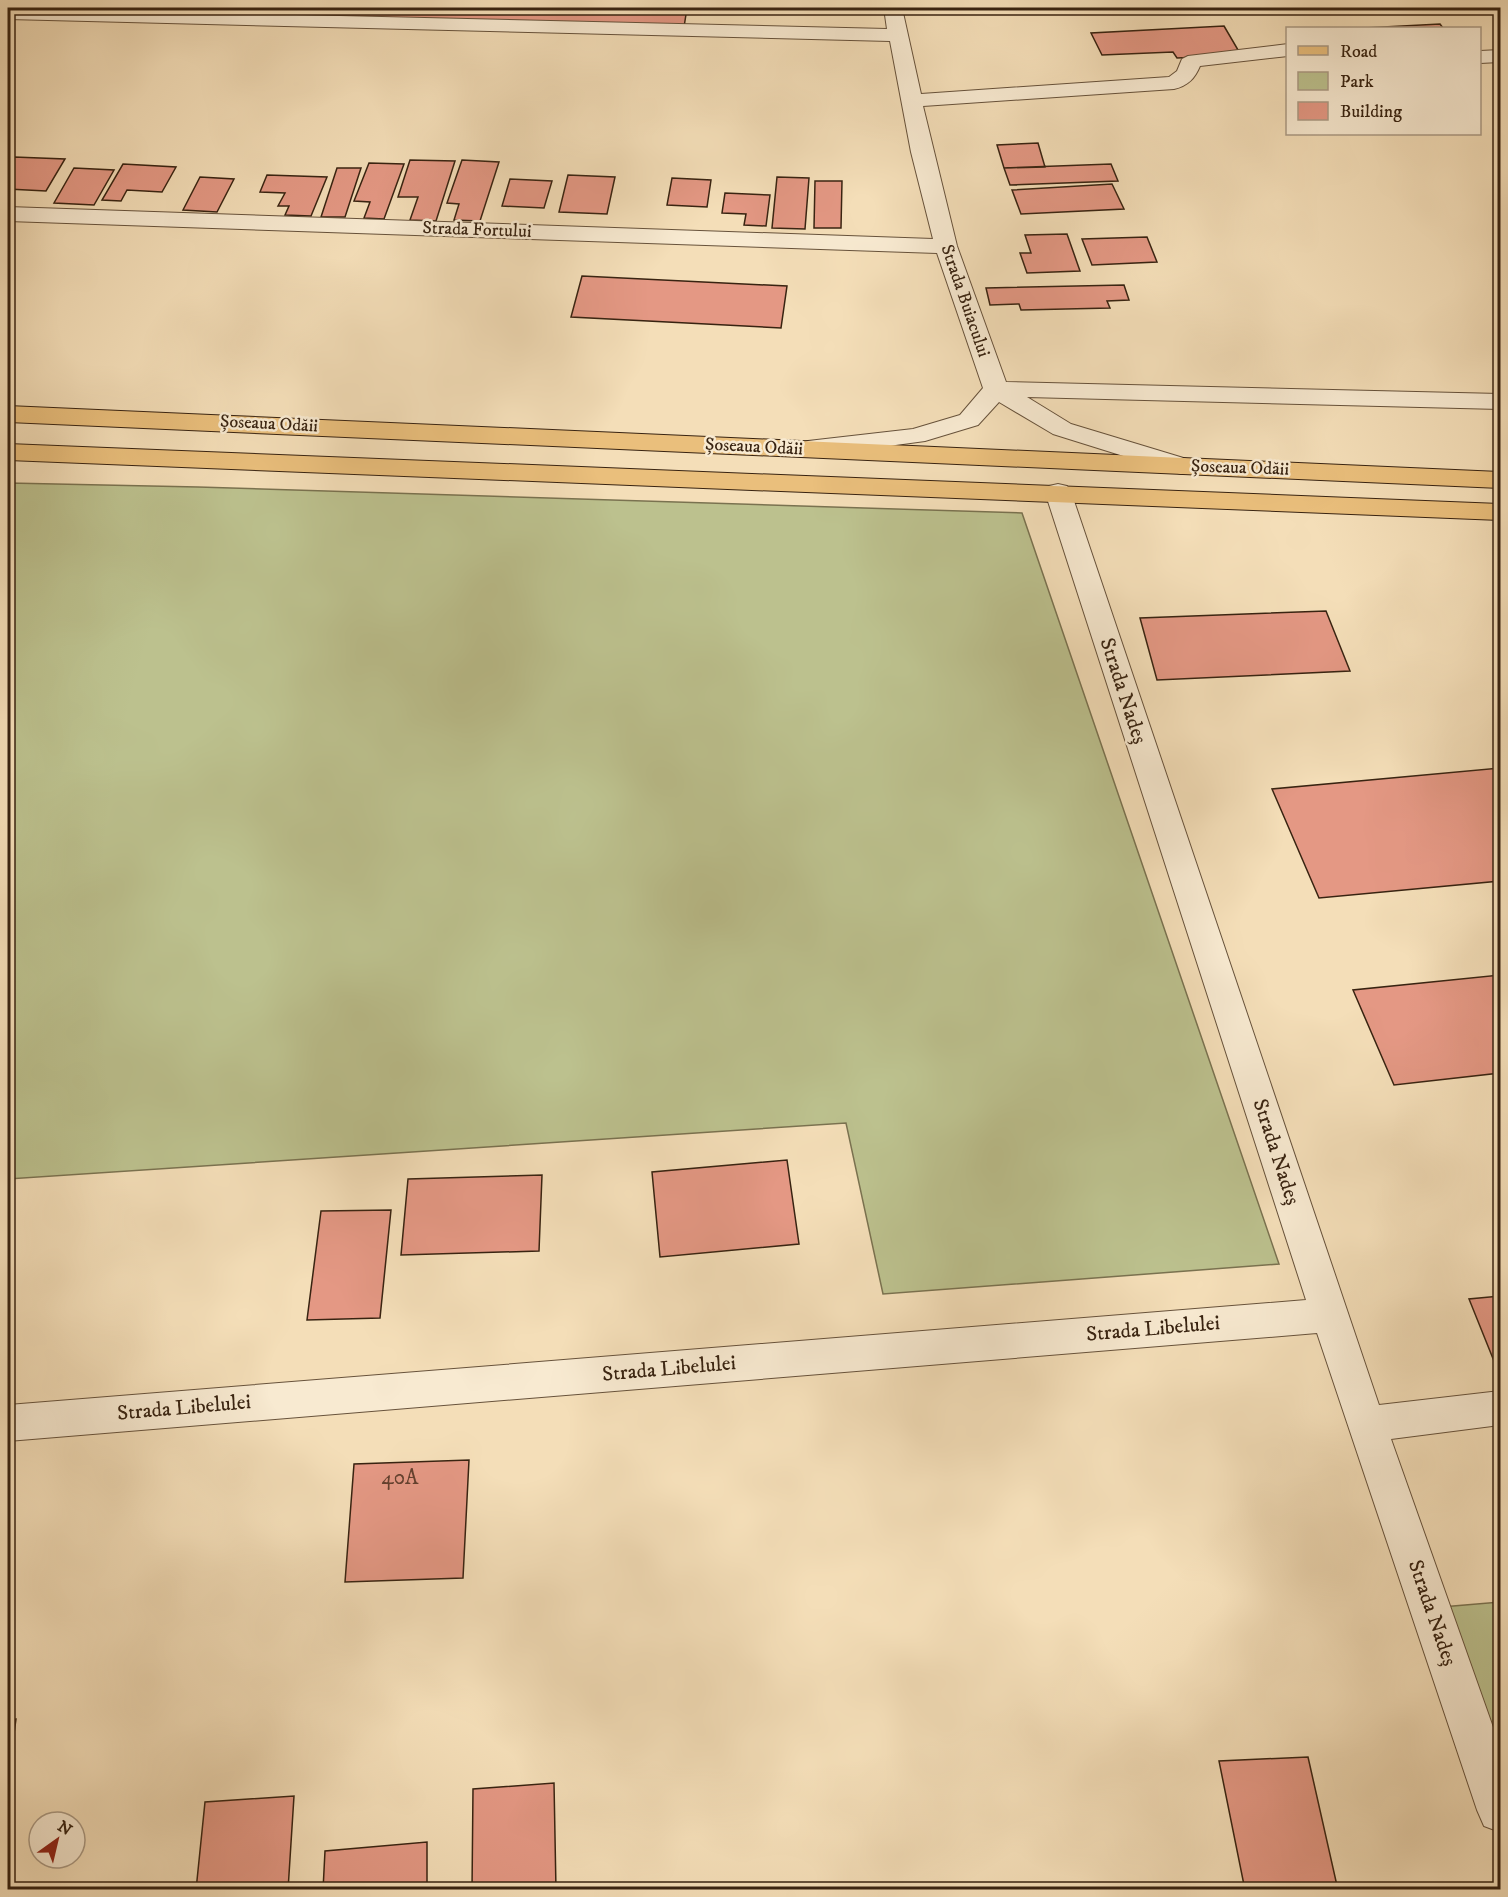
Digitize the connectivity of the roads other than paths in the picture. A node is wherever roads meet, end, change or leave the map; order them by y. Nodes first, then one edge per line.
1 (893, 8) edge
2 (8, 13) edge
3 (898, 35) junction
4 (1286, 50) edge
5 (1500, 56) edge
6 (1481, 57) edge
7 (912, 101) junction
8 (8, 214) edge
9 (946, 246) junction
10 (996, 389) junction
11 (1500, 402) edge
12 (8, 408) edge
13 (8, 414) edge
14 (95, 416) junction
15 (802, 449) junction
16 (8, 452) edge
17 (82, 454) junction
18 (8, 457) edge
19 (1181, 466) junction
20 (1500, 480) edge
21 (1058, 492) junction
22 (1500, 512) edge
23 (1330, 1315) junction
24 (1500, 1408) edge
25 (8, 1423) edge
26 (1366, 1424) junction
27 (1500, 1810) edge

1 - 3 street, Strada Buiacului
2 - 3 street
3 - 7 street, Strada Buiacului
4 - 7 street
5 - 6 street
7 - 9 street, Strada Buiacului
8 - 9 street, Strada Fortului
9 - 10 street, Strada Buiacului
10 - 11 street
10 - 15 street
10 - 19 street
12 - 14 main road
13 - 14 main road, Șoseaua Odăii
14 - 15 main road, Șoseaua Odăii
15 - 19 main road, Șoseaua Odăii
16 - 17 main road, Șoseaua Odăii
17 - 18 main road
17 - 21 main road, Șoseaua Odăii
19 - 20 main road, Șoseaua Odăii
21 - 22 main road, Șoseaua Odăii
21 - 23 street, Strada Nadeș
23 - 25 street, Strada Libelulei
23 - 26 street, Strada Nadeș
24 - 26 street
26 - 27 street, Strada Nadeș

